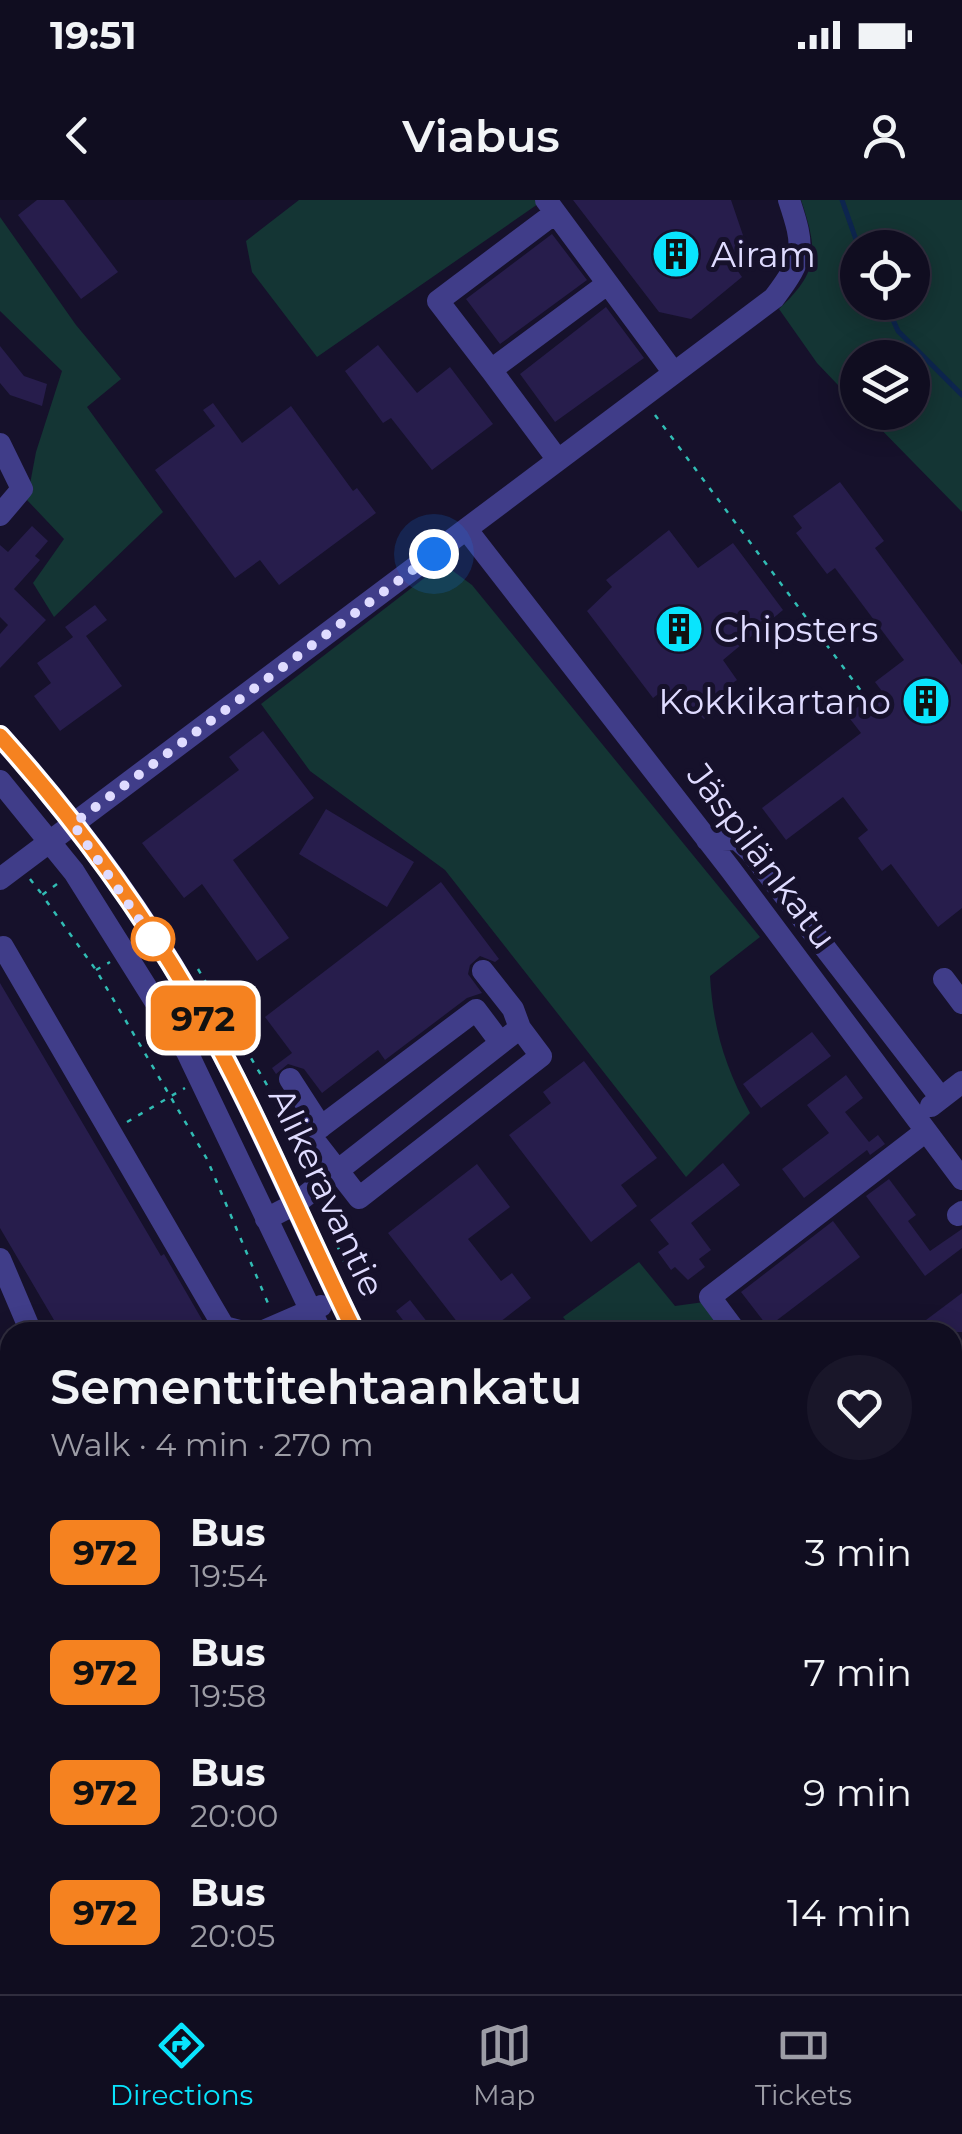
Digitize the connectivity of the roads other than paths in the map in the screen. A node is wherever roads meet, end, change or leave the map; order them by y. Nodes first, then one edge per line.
1 (790, 200) edge
2 (551, 207) edge
3 (607, 284) junction
4 (491, 370) junction
5 (674, 373) junction
6 (0, 444) edge
7 (558, 460) junction
8 (0, 514) edge
9 (466, 530) junction
10 (0, 736) edge
11 (0, 781) edge
12 (73, 824) junction
13 (707, 840) junction
14 (51, 841) junction
15 (0, 879) edge
16 (3, 947) dead end
17 (483, 971) dead end
18 (944, 979) dead end
19 (962, 1003) edge
20 (520, 1028) junction
21 (500, 1042) junction
22 (290, 1079) dead end
23 (962, 1082) edge
24 (941, 1098) junction
25 (921, 1124) junction
26 (321, 1127) junction
27 (336, 1170) junction
28 (962, 1179) edge
29 (295, 1204) junction
30 (266, 1219) junction
31 (1, 1264) edge
32 (337, 1297) junction
33 (310, 1311) junction
34 (27, 1322) edge
35 (222, 1322) edge
36 (283, 1322) edge
37 (316, 1322) edge
38 (349, 1322) edge
39 (728, 1322) edge

1 - 5 street
2 - 3 street
2 - 4 street
3 - 4 street
3 - 5 street
4 - 7 street
5 - 7 street
6 - 8 street
7 - 9 street
9 - 12 street
9 - 13 street, Jäspilänkatu
10 - 12 street, Alikeravantie
11 - 14 street, Alikeravantie
12 - 14 street
12 - 29 street, Alikeravantie
13 - 24 street
13 - 25 street, Jäspilänkatu
14 - 15 street
14 - 30 street, Alikeravantie
16 - 35 street
17 - 20 street
18 - 19 street
20 - 21 street
20 - 27 street
21 - 26 street
21 - 27 street
22 - 26 street
23 - 24 street
24 - 25 street
25 - 28 street, Jäspilänkatu
25 - 39 street
26 - 27 street
27 - 29 street
29 - 30 street
29 - 32 street, Alikeravantie
30 - 33 street, Alikeravantie
31 - 34 street
32 - 33 street
32 - 38 street, Alikeravantie
33 - 36 street
33 - 37 street, Alikeravantie

